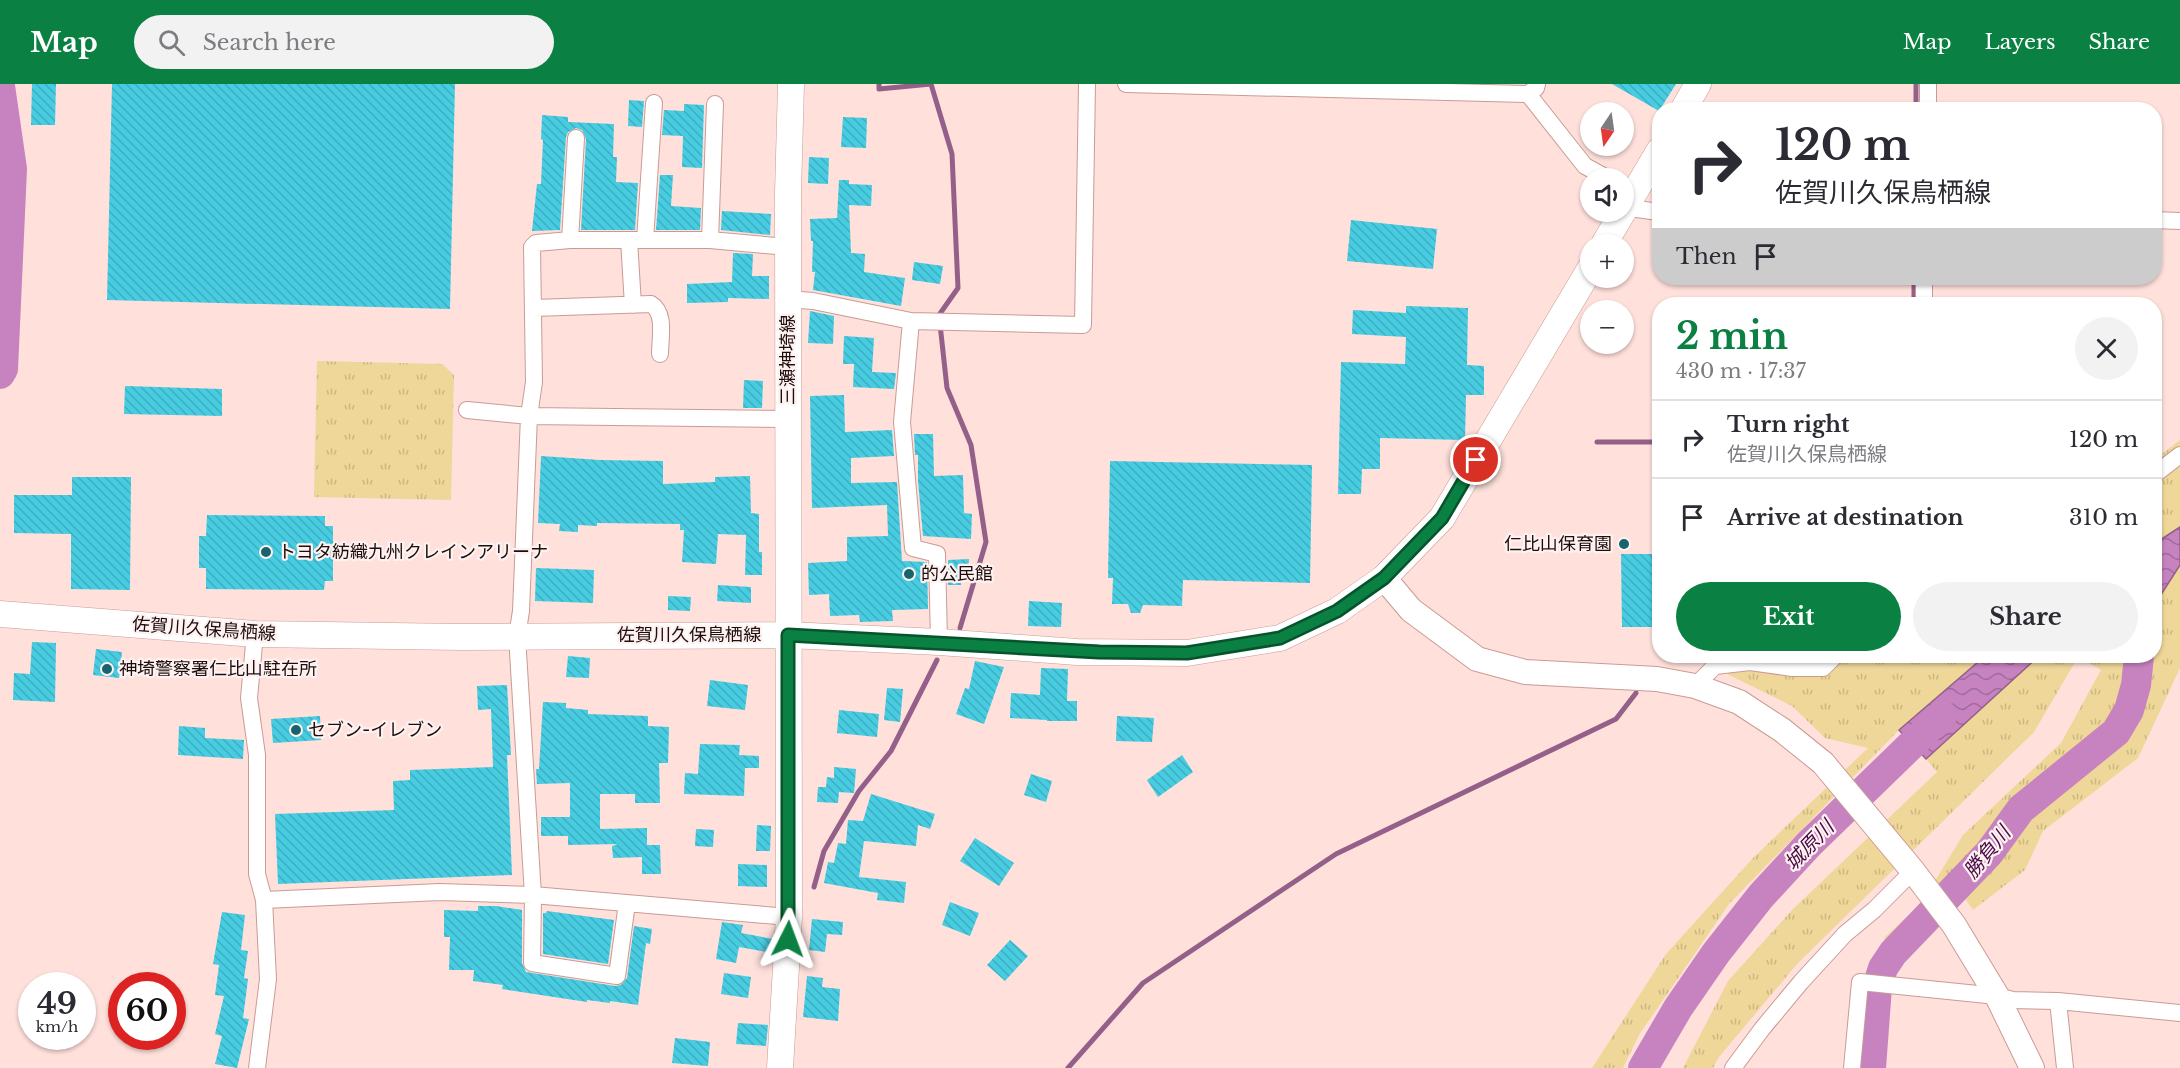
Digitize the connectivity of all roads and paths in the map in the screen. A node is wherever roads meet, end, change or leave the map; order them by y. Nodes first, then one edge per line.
1 (791, 84) edge
2 (1087, 84) edge
3 (1126, 84) edge
4 (1698, 84) edge
5 (1928, 84) edge
6 (1533, 89) edge
7 (1688, 102) edge
8 (1928, 102) edge
9 (654, 103) dead end
10 (715, 104) dead end
11 (576, 138) dead end
12 (1652, 161) edge
13 (1589, 168) edge
14 (1634, 187) edge
15 (1634, 206) edge
16 (1652, 211) edge
17 (2162, 220) edge
18 (2180, 221) edge
19 (570, 240) junction
20 (637, 240) junction
21 (710, 240) junction
22 (789, 247) junction
23 (1580, 286) edge
24 (788, 299) junction
25 (633, 305) junction
26 (534, 308) junction
27 (910, 321) junction
28 (660, 354) dead end
29 (467, 410) dead end
30 (529, 416) junction
31 (788, 419) junction
32 (2180, 455) edge
33 (2162, 469) edge
34 (1384, 578) junction
35 (8, 614) edge
36 (255, 634) junction
37 (788, 635) junction
38 (517, 636) junction
39 (939, 642) junction
40 (1750, 663) edge
41 (1750, 663) edge
42 (1828, 663) edge
43 (1695, 686) junction
44 (1913, 872) junction
45 (533, 895) junction
46 (264, 900) junction
47 (627, 903) junction
48 (789, 917) junction
49 (1996, 996) junction
50 (2058, 1001) junction
51 (2180, 1013) edge
52 (256, 1068) edge
53 (780, 1068) edge
54 (1733, 1068) edge
55 (1852, 1068) edge
56 (2032, 1068) edge
57 (2065, 1068) edge

1 - 22 main road, 三瀬神埼線
2 - 27 street
3 - 6 street
4 - 7 main road
5 - 8 street
6 - 13 street
9 - 20 street
10 - 21 street
11 - 19 street
12 - 14 main road
15 - 16 street
17 - 18 street
19 - 20 street
19 - 26 street
20 - 21 street
20 - 25 street
21 - 22 street
22 - 24 main road, 三瀬神埼線
23 - 34 main road, 佐賀川久保鳥栖線
24 - 27 street
24 - 31 main road, 三瀬神埼線
25 - 26 street
25 - 28 street
26 - 30 street
27 - 39 street
29 - 30 street
30 - 31 street
30 - 38 street
31 - 37 main road, 三瀬神埼線
32 - 33 street
34 - 39 main road, 佐賀川久保鳥栖線
34 - 43 street
35 - 36 main road, 佐賀川久保鳥栖線
36 - 38 main road, 佐賀川久保鳥栖線
36 - 46 street
37 - 38 main road, 佐賀川久保鳥栖線
37 - 39 main road, 佐賀川久保鳥栖線
37 - 48 main road, 三瀬神埼線
38 - 45 street
40 - 43 street
41 - 42 street
43 - 44 street
44 - 49 street
44 - 54 street
45 - 46 street
45 - 47 street
45 - 47 street
46 - 52 street
47 - 48 street
48 - 53 main road, 三瀬神埼線
49 - 50 street
49 - 55 street
49 - 56 street
50 - 51 street
50 - 57 street

